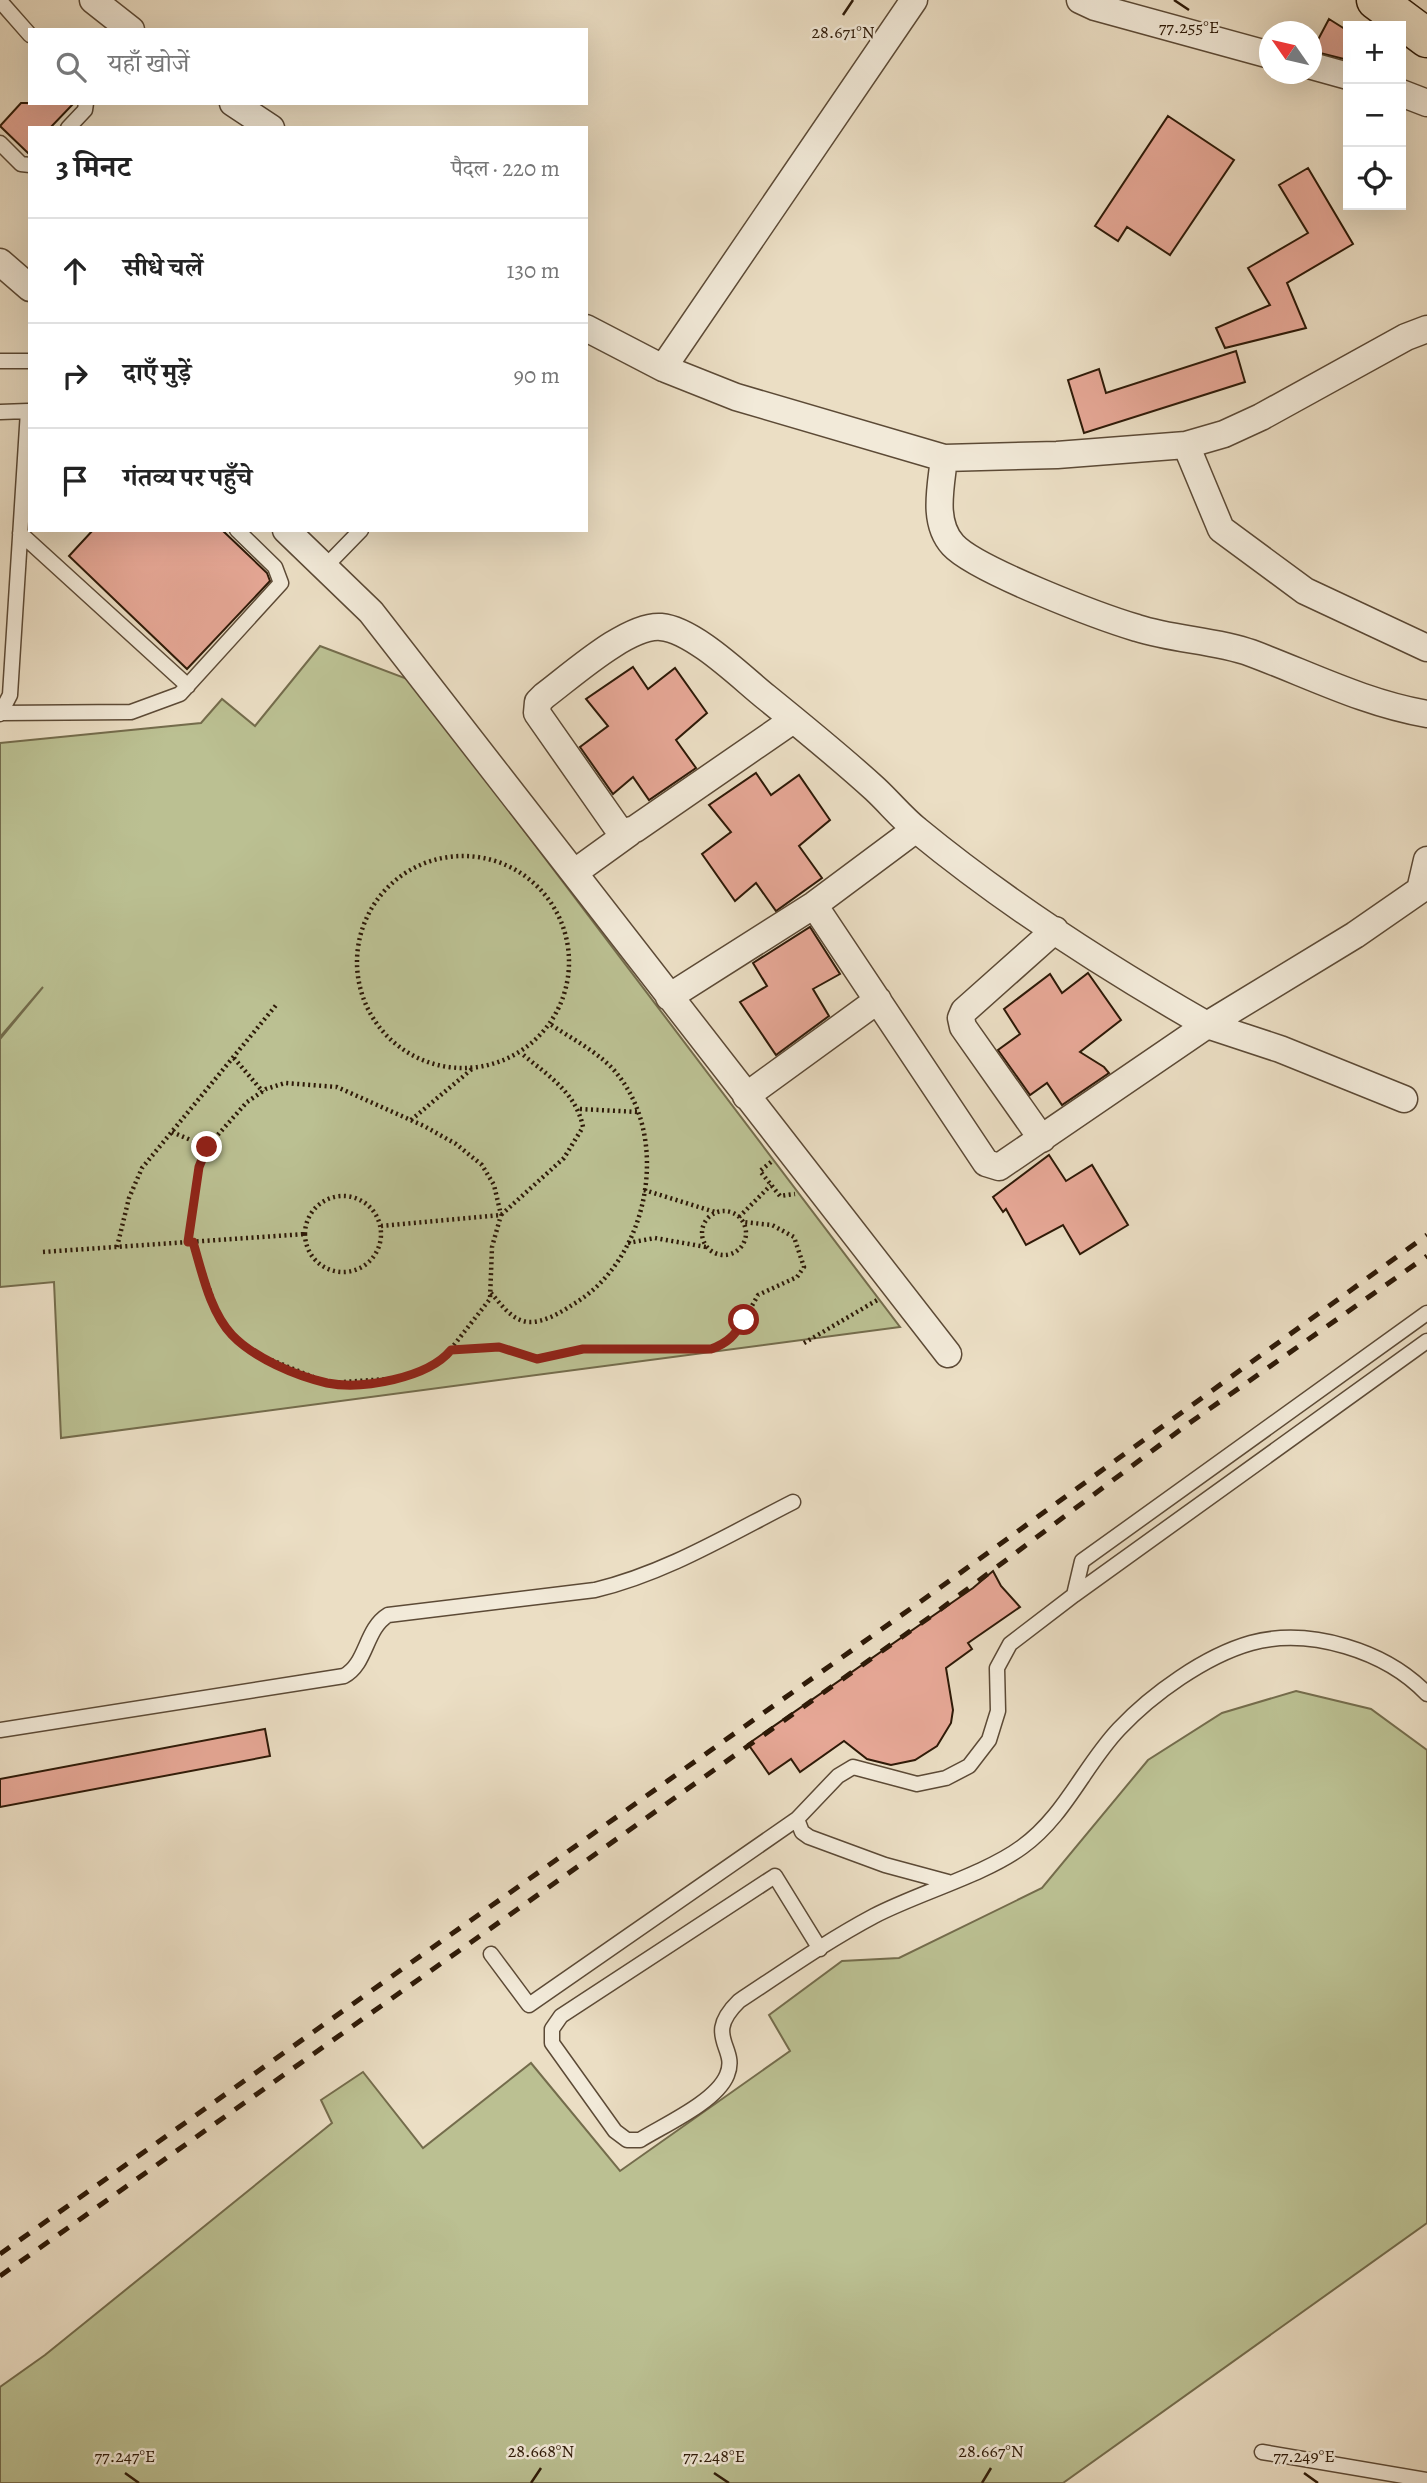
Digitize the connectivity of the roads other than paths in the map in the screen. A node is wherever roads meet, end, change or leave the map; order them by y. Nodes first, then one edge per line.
1 (93, 0) edge
2 (914, 0) edge
3 (1080, 0) edge
4 (1376, 0) edge
5 (0, 1) edge
6 (128, 28) edge
7 (28, 33) edge
8 (1427, 38) edge
9 (1259, 52) edge
10 (1322, 69) edge
11 (1343, 75) edge
12 (1406, 95) edge
13 (1427, 103) edge
14 (86, 105) edge
15 (236, 105) edge
16 (70, 126) edge
17 (268, 126) edge
18 (0, 144) edge
19 (28, 165) edge
20 (0, 262) edge
21 (28, 286) edge
22 (588, 329) edge
23 (1427, 329) edge
24 (0, 361) edge
25 (28, 361) edge
26 (663, 368) junction
27 (28, 408) edge
28 (0, 412) edge
29 (28, 422) edge
30 (1186, 446) junction
31 (944, 458) junction
32 (239, 532) edge
33 (288, 532) edge
34 (359, 532) edge
35 (20, 533) junction
36 (325, 567) junction
37 (1427, 648) edge
38 (188, 687) junction
39 (1, 714) edge
40 (1427, 714) edge
41 (793, 720) junction
42 (916, 829) junction
43 (629, 833) junction
44 (1427, 860) edge
45 (575, 872) junction
46 (1424, 894) edge
47 (814, 905) junction
48 (1055, 930) junction
49 (669, 997) junction
50 (878, 1000) junction
51 (1208, 1025) junction
52 (746, 1096) junction
53 (1404, 1099) dead end
54 (1042, 1139) junction
55 (1427, 1313) edge
56 (1427, 1342) edge
57 (948, 1354) dead end
58 (793, 1502) dead end
59 (1074, 1595) junction
60 (1427, 1694) edge
61 (0, 1730) edge
62 (797, 1819) junction
63 (948, 1882) junction
64 (820, 1948) junction
65 (491, 1954) dead end
66 (1262, 2452) dead end
67 (1427, 2480) edge

1 - 6 street
2 - 26 street
3 - 9 street
4 - 8 highway
5 - 7 lane
10 - 11 street
12 - 13 street
14 - 16 lane
15 - 17 street
18 - 19 lane
20 - 21 street
22 - 26 street
23 - 30 street
24 - 25 lane
26 - 31 street
27 - 28 lane
29 - 35 lane
30 - 31 street
30 - 37 street
31 - 40 street
32 - 38 lane
33 - 36 street
34 - 36 lane
35 - 38 lane
35 - 39 lane
36 - 45 street
38 - 39 lane
41 - 42 street
41 - 43 street
41 - 43 street
42 - 47 street
42 - 48 street
43 - 45 street
44 - 46 street
45 - 49 street
46 - 51 street
47 - 49 street
47 - 50 street
48 - 51 street
48 - 54 street
49 - 52 street
50 - 52 street
50 - 54 street
51 - 53 street
51 - 54 street
52 - 57 street
55 - 59 lane
56 - 59 lane
58 - 61 lane
59 - 62 lane
60 - 63 lane
62 - 63 lane
62 - 65 lane
63 - 64 lane
64 - 64 lane
66 - 67 lane

